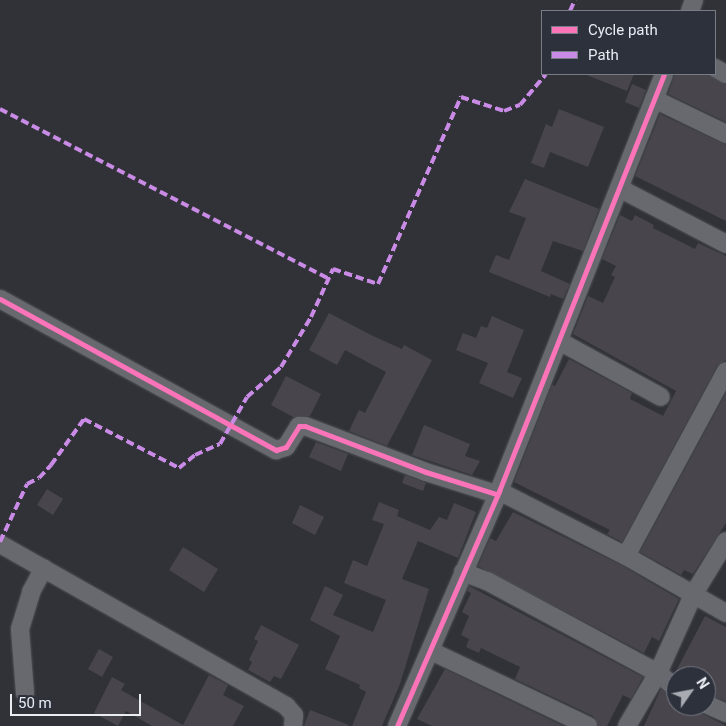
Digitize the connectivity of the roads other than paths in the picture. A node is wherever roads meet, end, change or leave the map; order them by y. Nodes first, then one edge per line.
1 (664, 75) edge
2 (654, 99) junction
3 (726, 134) edge
4 (619, 188) junction
5 (726, 244) edge
6 (0, 299) edge
7 (560, 341) junction
8 (726, 371) edge
9 (661, 397) dead end
10 (497, 493) junction
11 (726, 541) edge
12 (0, 544) edge
13 (626, 556) junction
14 (44, 568) junction
15 (463, 572) junction
16 (693, 595) junction
17 (726, 613) edge
18 (431, 650) junction
19 (658, 673) junction
20 (666, 680) edge
21 (25, 693) dead end
22 (402, 724) edge
23 (293, 726) edge
24 (588, 726) edge
25 (627, 726) edge

1 - 2 street
2 - 3 street
2 - 4 street
4 - 5 street
4 - 7 street
6 - 10 street
7 - 9 street
7 - 10 street
8 - 13 street
10 - 13 street
10 - 15 street
11 - 16 street
12 - 14 street
13 - 16 street
14 - 21 street
14 - 23 street
15 - 18 street
15 - 19 street
16 - 17 street
16 - 19 street
18 - 22 street
18 - 24 street
19 - 20 street
19 - 25 street

